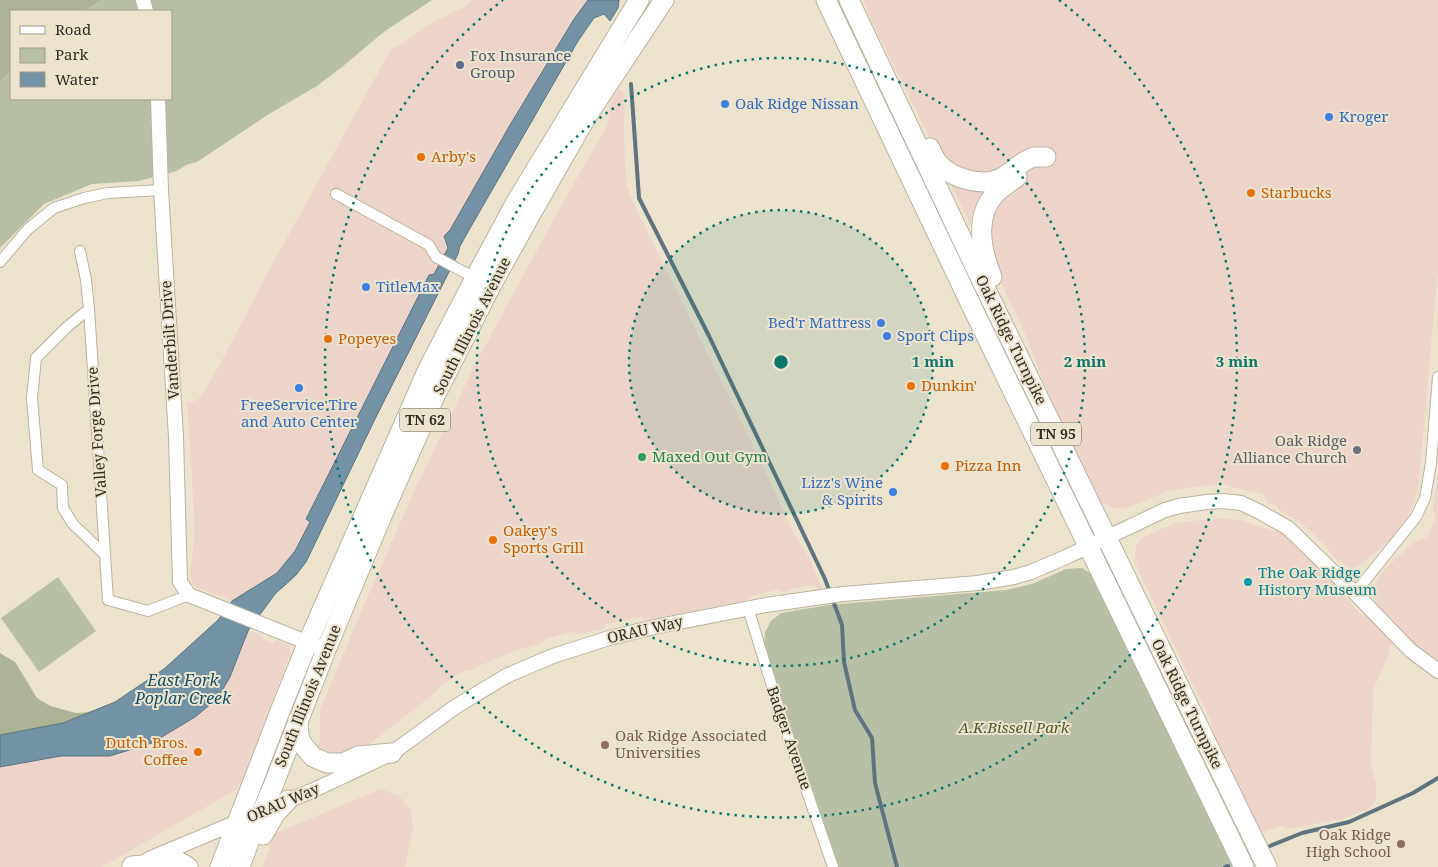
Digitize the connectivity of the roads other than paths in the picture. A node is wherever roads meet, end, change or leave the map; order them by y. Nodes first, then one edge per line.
1 (639, 0) edge
2 (664, 0) edge
3 (674, 0) edge
4 (815, 0) edge
5 (826, 0) edge
6 (849, 0) edge
7 (855, 0) edge
8 (651, 20) junction
9 (845, 39) junction
10 (872, 49) junction
11 (158, 100) edge
12 (161, 190) junction
13 (336, 194) dead end
14 (80, 251) dead end
15 (0, 262) edge
16 (468, 275) junction
17 (89, 310) junction
18 (1438, 377) edge
19 (1040, 401) junction
20 (1108, 538) junction
21 (1089, 546) junction
22 (104, 554) junction
23 (1355, 593) junction
24 (189, 595) junction
25 (748, 608) junction
26 (308, 642) junction
27 (326, 650) junction
28 (1438, 671) edge
29 (298, 719) junction
30 (392, 753) junction
31 (288, 800) junction
32 (262, 811) junction
33 (237, 822) junction
34 (131, 866) edge
35 (188, 867) edge
36 (220, 867) edge
37 (240, 867) edge
38 (251, 867) edge
39 (833, 867) edge
40 (1244, 867) edge
41 (1267, 867) edge

1 - 16 highway, South Illinois Avenue / TN 62
2 - 8 highway, South Illinois Avenue / TN 62
3 - 8 highway
4 - 9 highway
5 - 9 highway, Oak Ridge Turnpike / TN 95
6 - 10 highway, Oak Ridge Turnpike / TN 95
7 - 10 highway
8 - 27 highway, South Illinois Avenue / TN 62
9 - 21 highway, Oak Ridge Turnpike / TN 95
10 - 19 highway, Oak Ridge Turnpike / TN 95
10 - 19 highway
11 - 12 street, Vanderbilt Drive
12 - 15 street
12 - 24 street, Vanderbilt Drive
13 - 16 street
14 - 17 street, Valley Forge Drive
16 - 26 highway, South Illinois Avenue / TN 62
17 - 22 street, Valley Forge Drive
17 - 22 street
18 - 23 street
19 - 20 highway, Oak Ridge Turnpike / TN 95
20 - 21 street, ORAU Way
20 - 23 street, ORAU Way
20 - 41 highway, Oak Ridge Turnpike / TN 95
21 - 25 street, ORAU Way
21 - 40 highway, Oak Ridge Turnpike / TN 95
22 - 24 street, Valley Forge Drive
23 - 28 street, ORAU Way
24 - 26 street
25 - 30 street, ORAU Way
25 - 39 street, Badger Avenue
26 - 27 street
26 - 33 highway, South Illinois Avenue / TN 62
27 - 29 highway, South Illinois Avenue / TN 62
29 - 30 highway
29 - 32 highway, South Illinois Avenue / TN 62
30 - 31 street, ORAU Way
31 - 32 street, ORAU Way
31 - 38 highway
32 - 33 street, ORAU Way
32 - 37 highway, South Illinois Avenue / TN 62
33 - 34 street, ORAU Way
33 - 36 highway, South Illinois Avenue / TN 62
34 - 35 highway

